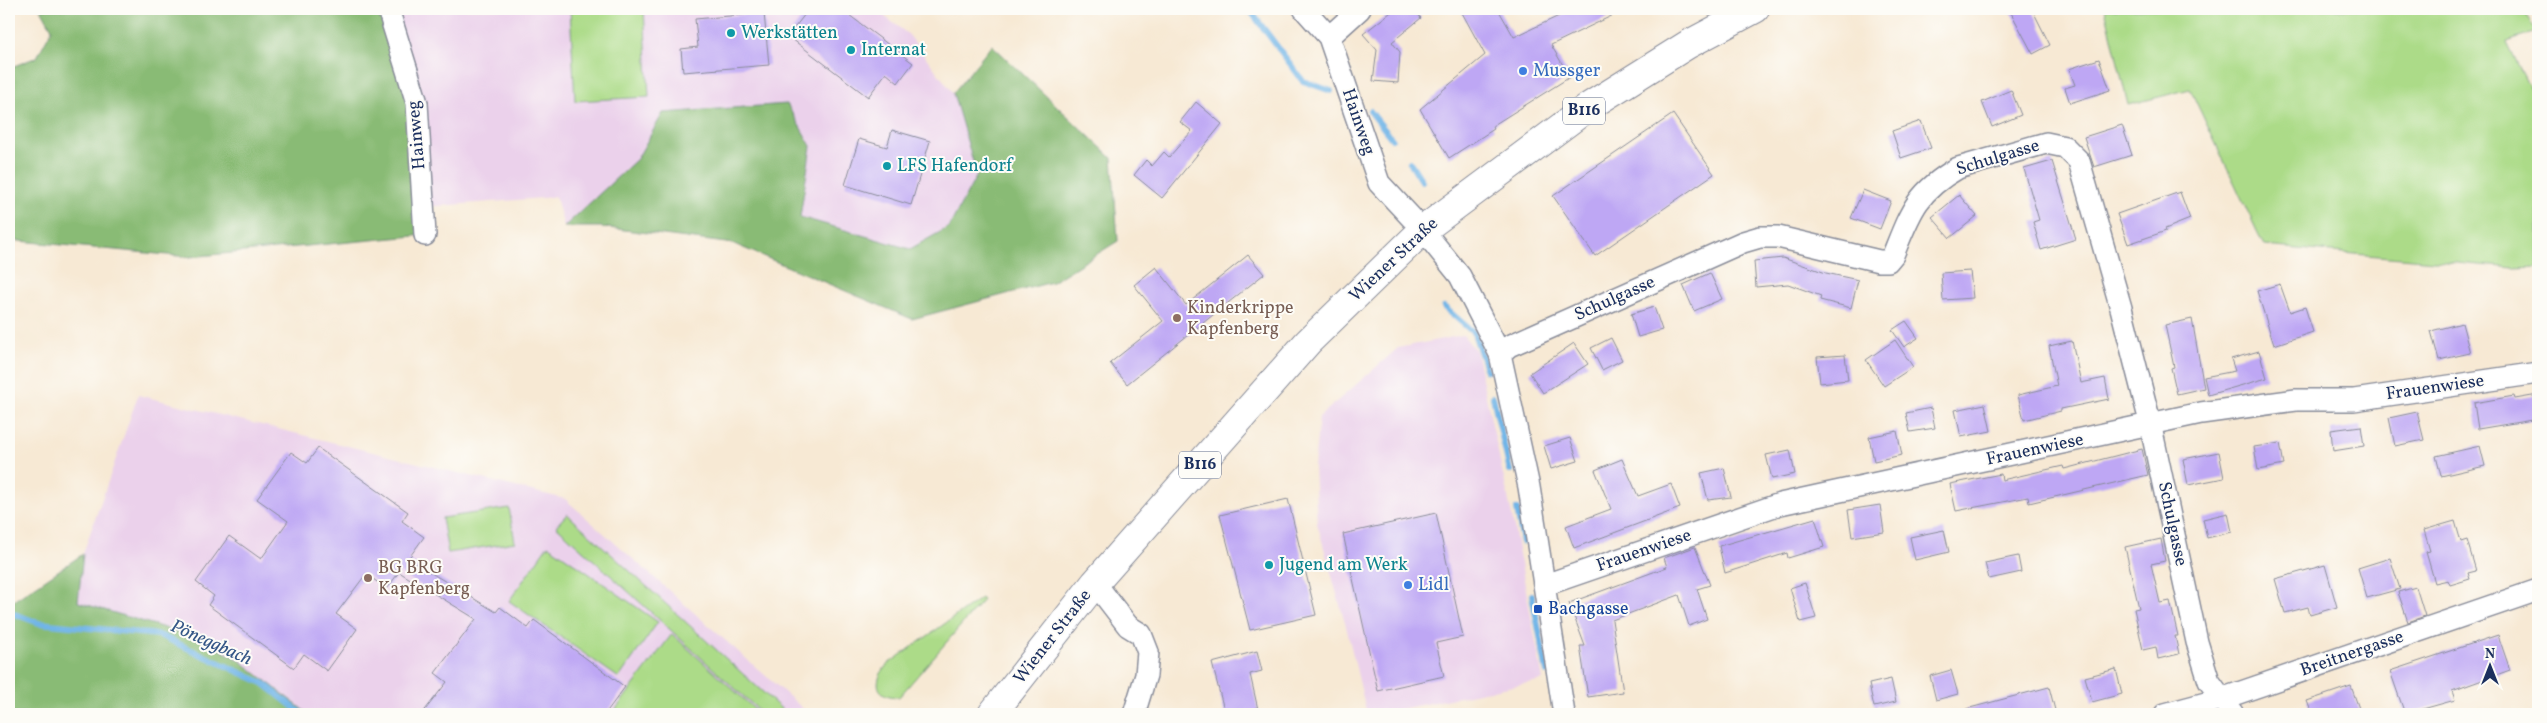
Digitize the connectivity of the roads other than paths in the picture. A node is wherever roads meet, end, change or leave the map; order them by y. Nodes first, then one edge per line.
1 (388, 9) edge
2 (1304, 9) edge
3 (1360, 9) edge
4 (1755, 9) edge
5 (1329, 36) junction
6 (1424, 230) junction
7 (425, 235) dead end
8 (1500, 354) junction
9 (2538, 373) edge
10 (2150, 425) junction
11 (1095, 583) junction
12 (1545, 585) junction
13 (2538, 590) edge
14 (2227, 706) edge
15 (992, 714) edge
16 (1134, 714) edge
17 (1564, 714) edge
18 (2164, 714) edge

1 - 7 street, Hainweg
2 - 5 street, Hainweg
3 - 5 street
4 - 6 main road, Wiener Straße / B116
5 - 6 street, Hainweg
6 - 8 street
6 - 11 main road, Wiener Straße / B116
8 - 10 street, Schulgasse
8 - 12 street
9 - 10 street, Frauenwiese
10 - 12 street, Frauenwiese
10 - 14 street, Schulgasse
11 - 15 main road, Wiener Straße / B116
11 - 16 street, Wiener Straße
12 - 17 street
13 - 14 street, Breitnergasse
14 - 18 street, Breitnergasse

